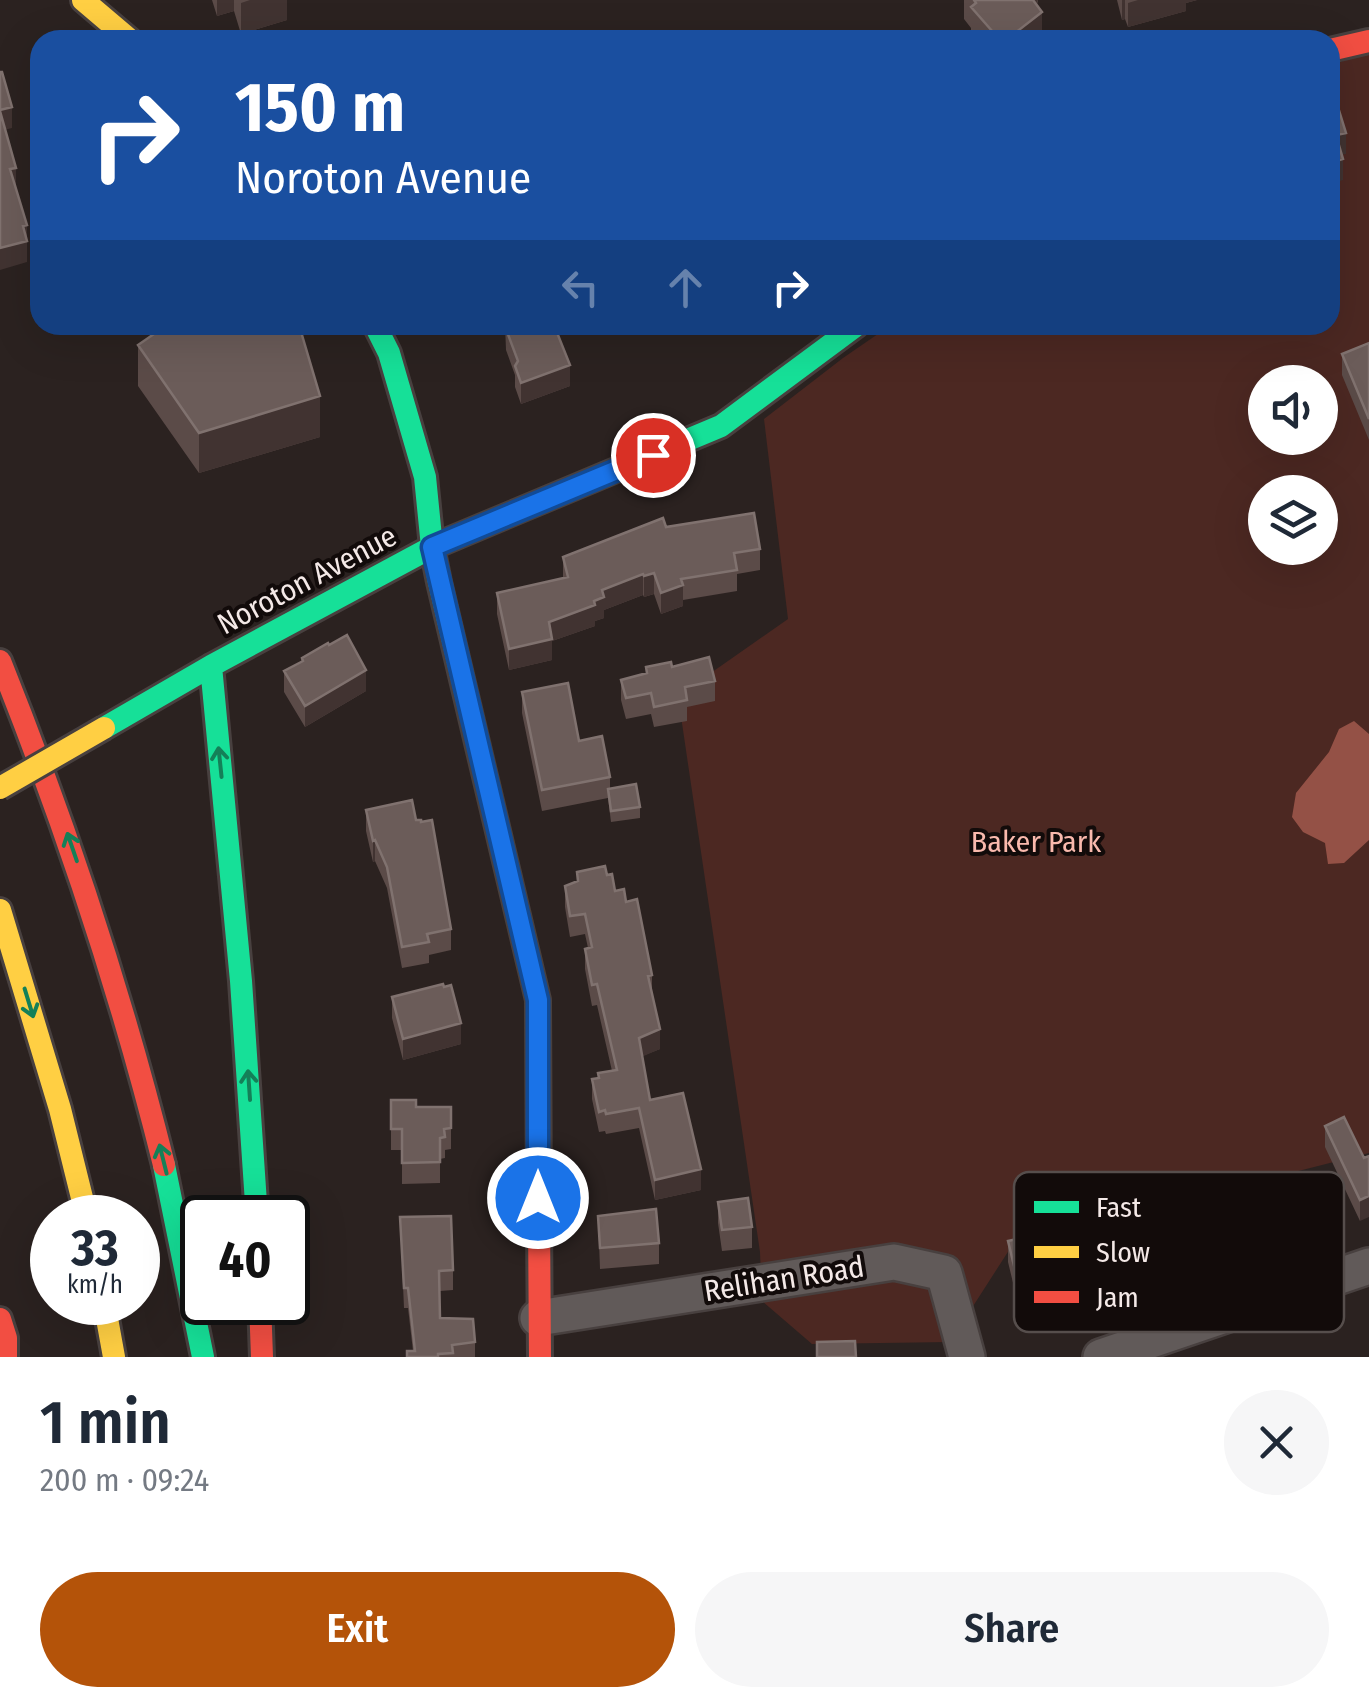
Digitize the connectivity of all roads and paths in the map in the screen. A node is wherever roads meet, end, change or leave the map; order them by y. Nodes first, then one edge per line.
1 (83, 0) edge
2 (118, 30) edge
3 (1369, 41) edge
4 (1340, 48) edge
5 (380, 335) edge
6 (844, 335) edge
7 (432, 547) junction
8 (0, 661) edge
9 (212, 666) junction
10 (0, 788) edge
11 (0, 910) edge
12 (81, 1195) edge
13 (255, 1195) edge
14 (1369, 1266) edge
15 (1344, 1274) edge
16 (538, 1318) junction
17 (0, 1319) edge
18 (108, 1325) edge
19 (261, 1325) edge
20 (1174, 1332) edge
21 (6, 1357) edge
22 (114, 1357) edge
23 (204, 1357) edge
24 (262, 1357) edge
25 (540, 1357) edge
26 (967, 1357) edge
27 (1100, 1357) edge

1 - 2 main road
3 - 4 main road
5 - 7 main road
6 - 7 main road, Noroton Avenue
7 - 9 main road, Noroton Avenue
7 - 16 main road
23 -> 8 main road
9 - 10 main road, Noroton Avenue, bridge
13 -> 9 main road
11 -> 12 main road
14 - 15 street
16 - 25 main road
16 - 26 street, Relihan Road
17 - 21 main road
18 - 22 main road
19 - 24 main road
20 - 27 street

